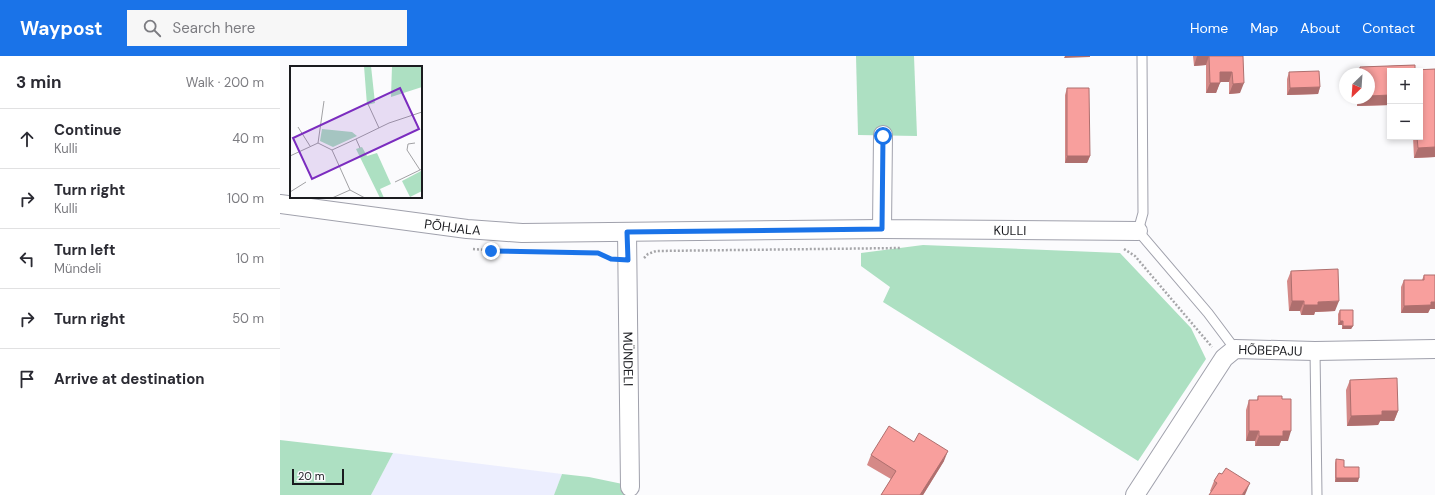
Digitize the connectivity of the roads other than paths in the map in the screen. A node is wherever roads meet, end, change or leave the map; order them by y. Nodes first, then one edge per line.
1 (1142, 56) edge
2 (883, 136) dead end
3 (280, 204) edge
4 (882, 229) junction
5 (1138, 231) junction
6 (627, 232) junction
7 (1435, 350) edge
8 (1315, 351) junction
9 (1229, 353) junction
10 (630, 487) dead end
11 (1135, 495) edge
12 (1317, 495) edge

1 - 5 lane
2 - 4 street
3 - 6 street, PÕHJALA
4 - 5 street, KULLI
4 - 6 street, KULLI
5 - 9 lane
6 - 10 street, MÜNDELI
7 - 8 street, HÕBEPAJU
8 - 9 street, HÕBEPAJU
8 - 12 lane
9 - 11 street, HÕBEPAJU

